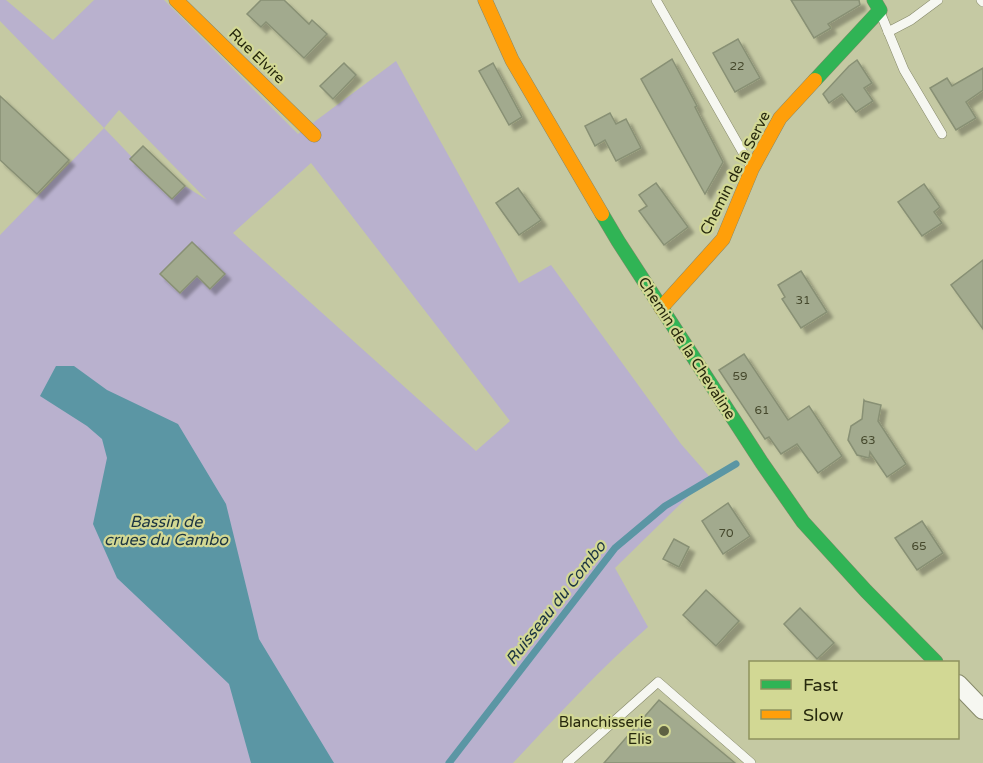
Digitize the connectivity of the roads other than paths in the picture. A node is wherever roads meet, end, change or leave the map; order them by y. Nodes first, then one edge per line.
1 (176, 0) edge
2 (485, 0) edge
3 (656, 0) edge
4 (939, 0) edge
5 (877, 5) edge
6 (888, 32) junction
7 (942, 134) dead end
8 (315, 135) dead end
9 (752, 169) junction
10 (661, 308) junction
11 (934, 661) edge
12 (959, 686) edge
13 (983, 710) edge
14 (567, 763) edge
15 (751, 763) edge

1 - 8 street, Rue Elvire
2 - 10 street, Chemin de la Chevaline
3 - 9 lane
4 - 6 lane
5 - 6 lane
5 - 9 street, Chemin de la Serve
6 - 7 lane
9 - 10 street, Chemin de la Serve
10 - 11 street, Chemin de la Chevaline
12 - 13 street
14 - 15 lane

